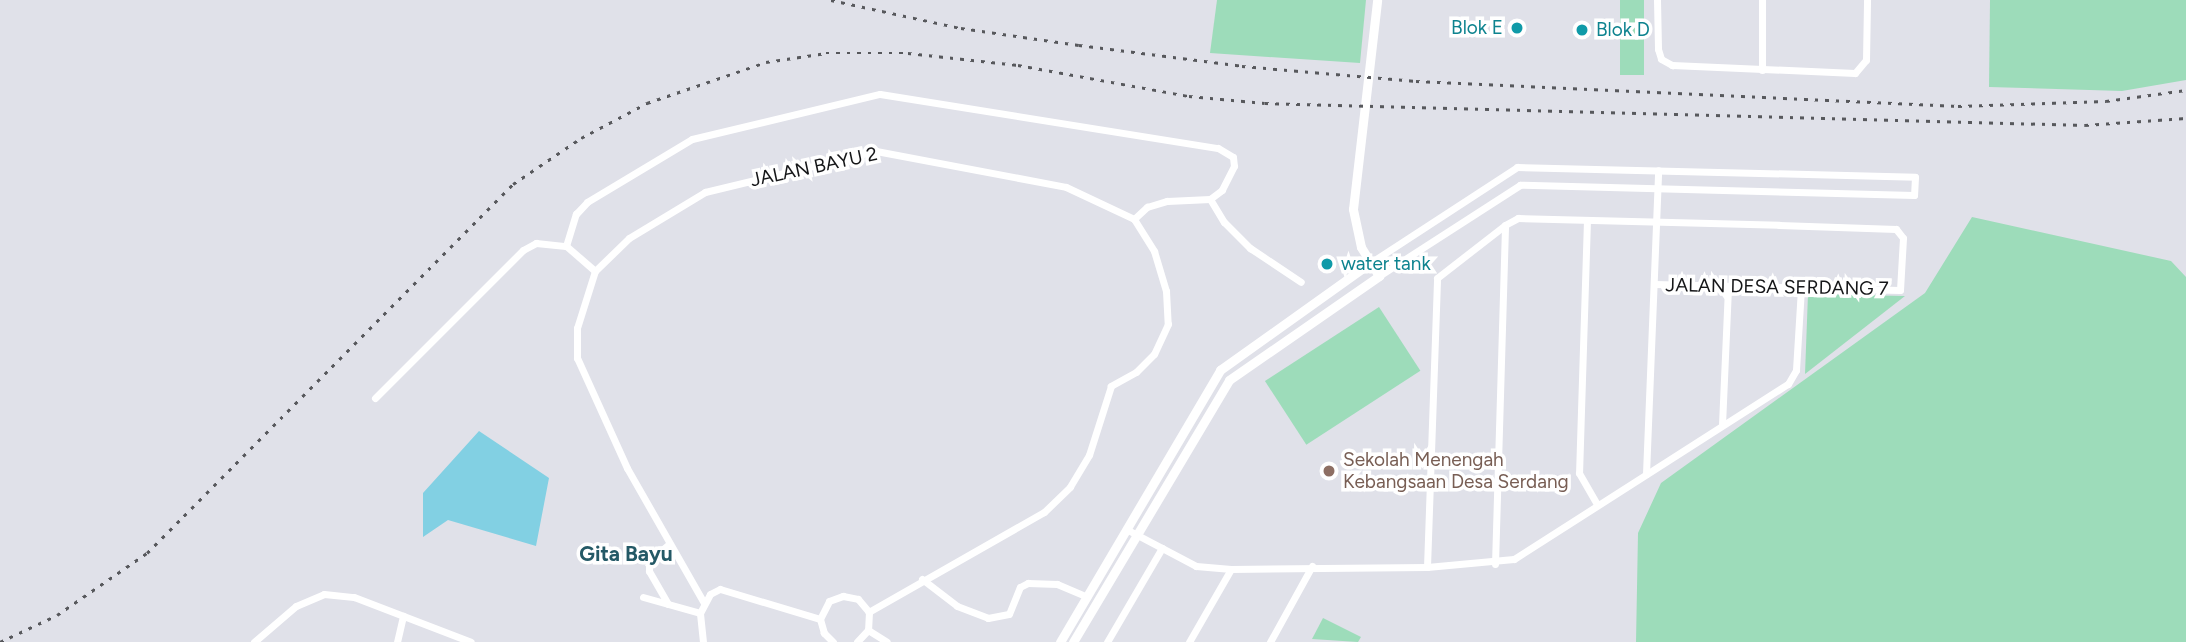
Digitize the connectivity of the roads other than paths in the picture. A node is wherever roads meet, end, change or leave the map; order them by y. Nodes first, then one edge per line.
1 (1377, 0) edge
2 (1657, 0) edge
3 (1762, 0) edge
4 (1867, 0) edge
5 (1762, 70) junction
6 (1658, 170) junction
7 (1657, 190) junction
8 (1210, 199) junction
9 (1134, 219) junction
10 (1587, 220) junction
11 (1656, 224) junction
12 (1505, 225) junction
13 (566, 246) junction
14 (1370, 263) junction
15 (595, 271) junction
16 (1379, 276) junction
17 (1301, 282) dead end
18 (1654, 284) junction
19 (1728, 287) junction
20 (1801, 289) junction
21 (375, 398) dead end
22 (1722, 425) junction
23 (1646, 474) junction
24 (1597, 504) junction
25 (1126, 528) junction
26 (1138, 535) junction
27 (668, 545) junction
28 (1162, 548) junction
29 (1495, 564) junction
30 (1312, 566) junction
31 (1427, 567) junction
32 (1231, 569) junction
33 (922, 579) junction
34 (643, 597) dead end
35 (1087, 597) junction
36 (704, 603) junction
37 (668, 604) junction
38 (700, 612) junction
39 (869, 612) junction
40 (403, 616) junction
41 (820, 619) junction
42 (868, 630) junction
43 (254, 642) edge
44 (397, 642) edge
45 (471, 642) edge
46 (703, 642) edge
47 (833, 642) edge
48 (857, 642) edge
49 (887, 642) edge
50 (1060, 642) edge
51 (1073, 642) edge
52 (1107, 642) edge
53 (1189, 642) edge
54 (1270, 642) edge

1 - 14 street
2 - 5 street
3 - 5 street
4 - 5 street
6 - 7 street
6 - 7 street
6 - 14 street
7 - 11 street
7 - 16 street
8 - 9 street
8 - 13 street
8 - 17 street
9 - 15 street, JALAN BAYU 2
9 - 33 street
10 - 11 street
10 - 12 street
10 - 24 street
11 - 18 street
11 - 20 street, JALAN DESA SERDANG 7
12 - 29 street
12 - 31 street
13 - 15 street
13 - 21 street
14 - 16 street
14 - 25 street
15 - 27 street
16 - 26 street
18 - 19 street, JALAN DESA SERDANG 7
18 - 23 street
19 - 20 street, JALAN DESA SERDANG 7
19 - 22 street
20 - 22 street
22 - 23 street
23 - 24 street
24 - 29 street
25 - 26 street
25 - 35 street
26 - 28 street
26 - 51 street
27 - 36 street
27 - 37 street
28 - 32 street
28 - 52 street
29 - 31 street
30 - 31 street
30 - 32 street
30 - 54 street
32 - 53 street
33 - 35 street
33 - 39 street
34 - 37 street
35 - 50 street
36 - 38 street
36 - 41 street
37 - 38 street
38 - 46 street
39 - 41 street
39 - 42 street
40 - 43 street
40 - 44 street
40 - 45 street
41 - 47 street
42 - 48 street
42 - 49 street

